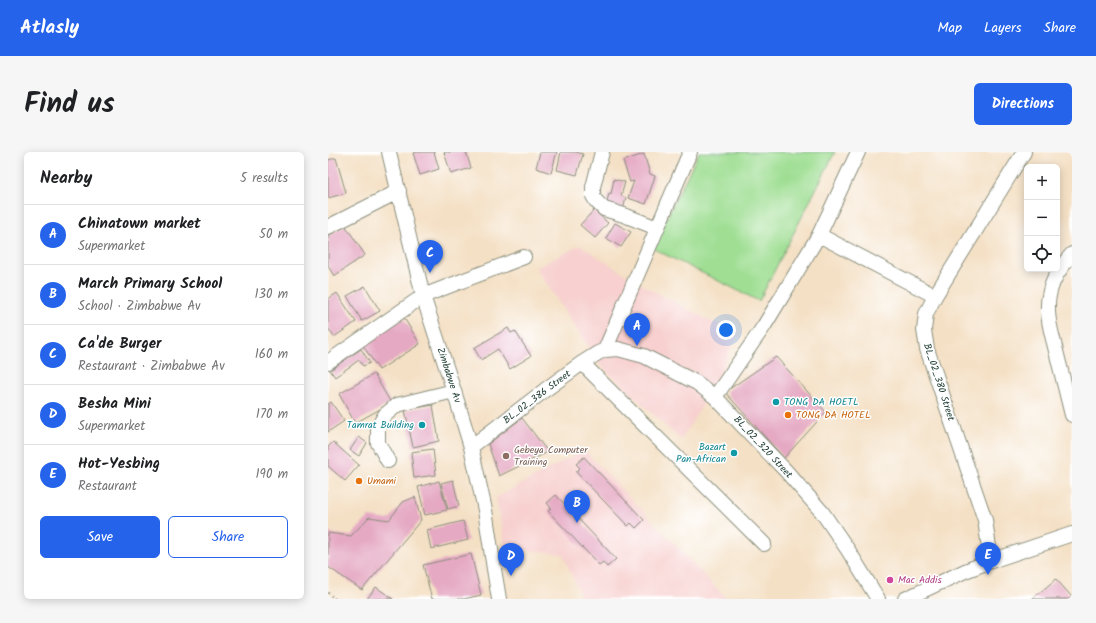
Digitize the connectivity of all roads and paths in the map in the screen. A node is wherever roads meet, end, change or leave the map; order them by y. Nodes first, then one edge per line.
1 (389, 152) edge
2 (602, 152) edge
3 (690, 152) edge
4 (858, 152) edge
5 (1024, 152) edge
6 (399, 192) junction
7 (328, 227) edge
8 (657, 228) junction
9 (819, 236) junction
10 (1072, 254) edge
11 (524, 257) dead end
12 (423, 296) junction
13 (935, 296) junction
14 (605, 350) junction
15 (328, 362) edge
16 (582, 363) junction
17 (454, 391) junction
18 (716, 397) junction
19 (1072, 415) edge
20 (471, 447) junction
21 (388, 461) dead end
22 (1072, 534) edge
23 (764, 544) dead end
24 (991, 561) junction
25 (328, 593) edge
26 (335, 599) edge
27 (499, 599) edge
28 (878, 599) edge
29 (904, 599) edge

1 - 6 street, Zimbabwe Av
2 - 8 street
3 - 8 street
4 - 9 street
5 - 13 street, BL_02_380 Street
6 - 7 street
6 - 12 street, Zimbabwe Av
8 - 14 street
9 - 13 street
9 - 18 street
10 - 19 street
11 - 12 street
12 - 15 street
12 - 17 street, Zimbabwe Av
13 - 24 street, BL_02_380 Street
14 - 16 street, BL_02_386 Street
14 - 18 street, BL_02_320 Street
16 - 20 street, BL_02_386 Street
16 - 23 street
17 - 20 street, Zimbabwe Av
17 - 21 street
18 - 28 street, BL_02_320 Street
20 - 27 street, Zimbabwe Av
22 - 24 street
24 - 29 street
25 - 26 path

